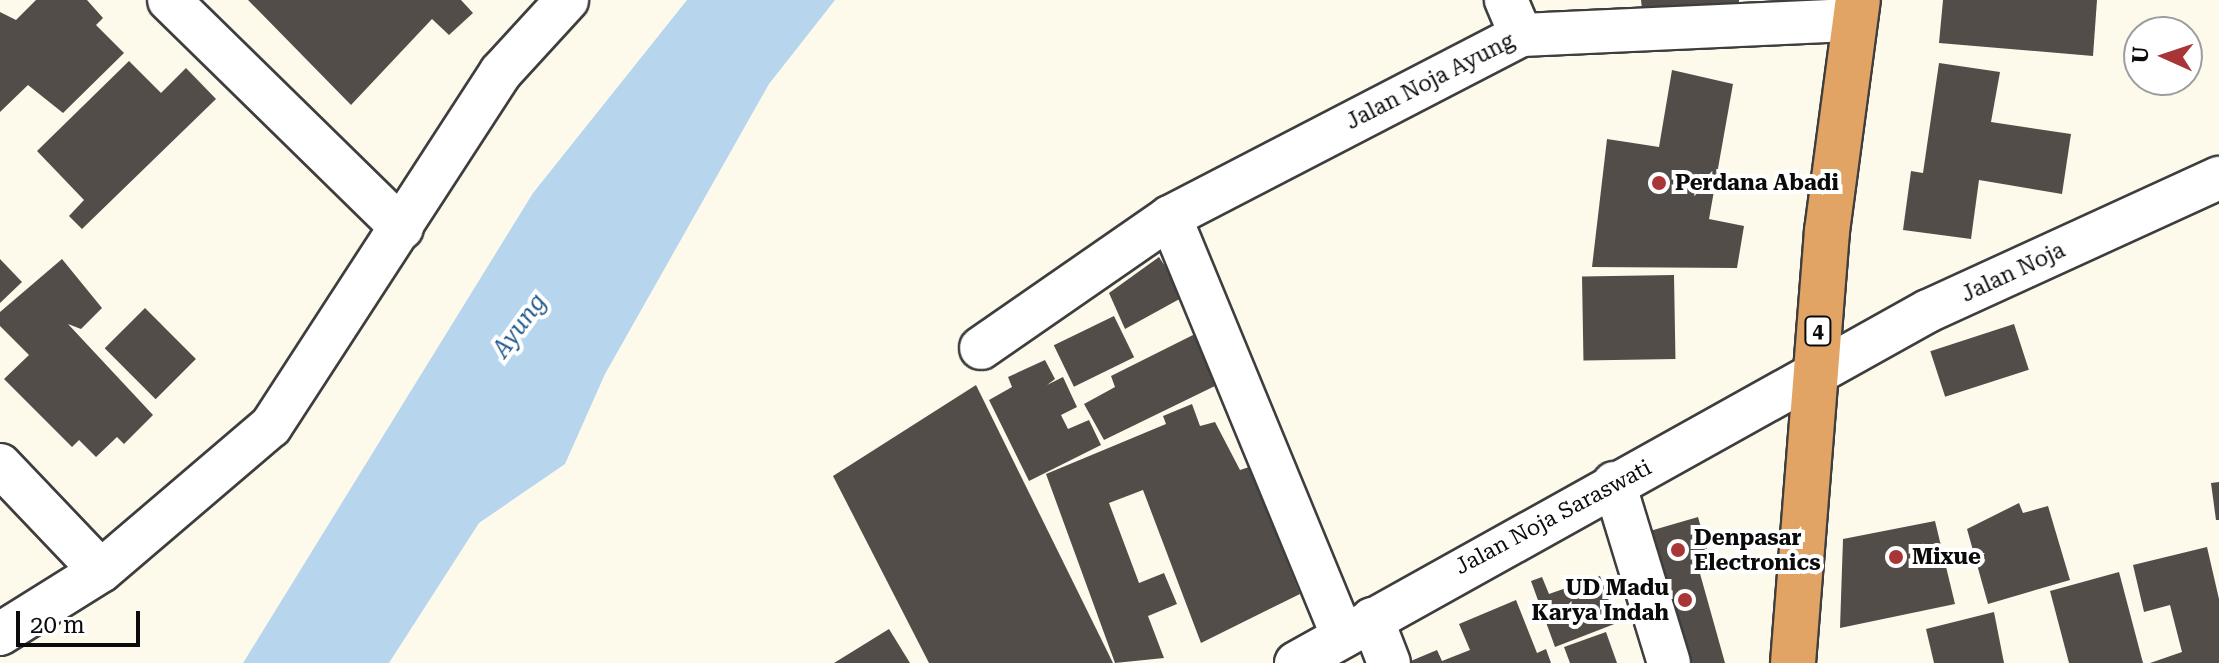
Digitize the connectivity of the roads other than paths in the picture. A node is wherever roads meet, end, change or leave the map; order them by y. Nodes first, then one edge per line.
1 (169, 0) edge
2 (567, 0) edge
3 (1856, 10) edge
4 (1513, 18) edge
5 (2219, 178) edge
6 (1170, 217) junction
7 (402, 228) junction
8 (981, 348) dead end
9 (1814, 378) junction
10 (0, 465) edge
11 (1614, 483) junction
12 (101, 571) junction
13 (1358, 628) junction
14 (0, 634) edge
15 (1296, 663) edge
16 (1389, 663) edge
17 (1669, 663) edge
18 (1793, 663) edge

1 - 7 street
2 - 7 street
3 - 4 street, Jalan Noja Ayung
3 - 9 highway, 4
4 - 6 street, Jalan Noja Ayung
5 - 9 street, Jalan Noja
6 - 8 street, Jalan Noja Ayung
6 - 13 street
7 - 12 street
9 - 11 street, Jalan Noja Saraswati
9 - 18 highway, 4
10 - 12 street
11 - 13 street, Jalan Noja Saraswati
11 - 17 street
12 - 14 street
13 - 15 street, Jalan Noja Saraswati
13 - 16 street

